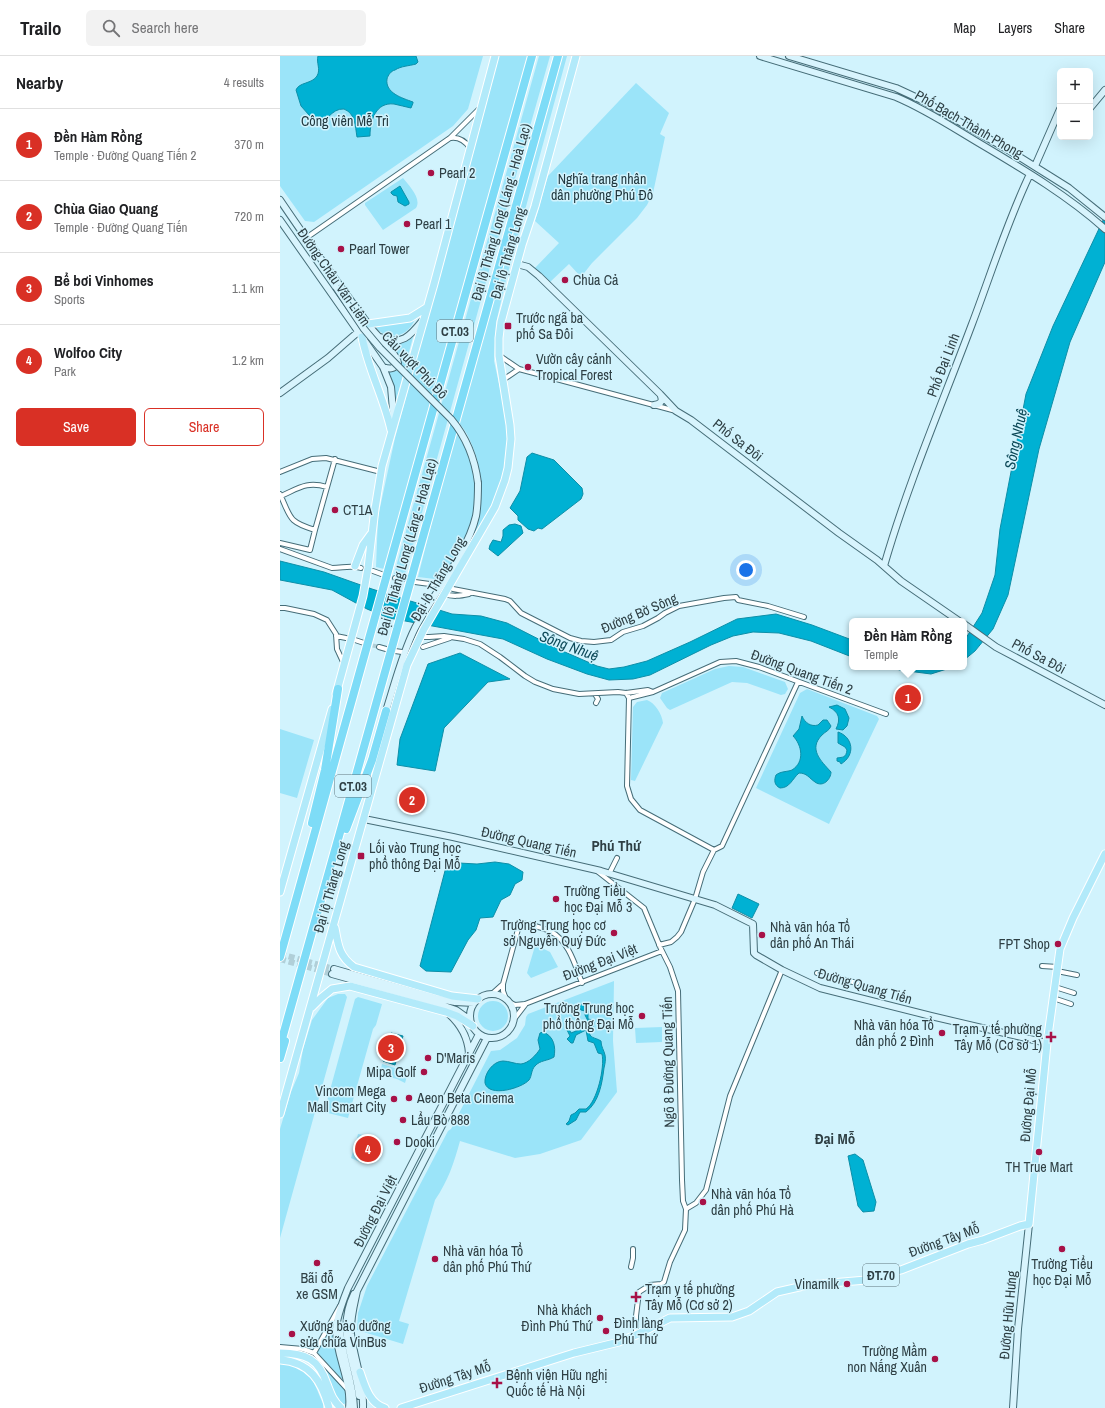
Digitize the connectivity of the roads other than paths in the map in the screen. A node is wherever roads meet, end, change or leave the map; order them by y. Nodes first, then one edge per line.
1 (495, 56) edge
2 (532, 56) edge
3 (558, 56) edge
4 (576, 56) edge
5 (760, 56) edge
6 (789, 56) edge
7 (1105, 90) edge
8 (1093, 104) edge
9 (481, 107) junction
10 (949, 115) junction
11 (1057, 115) edge
12 (945, 122) junction
13 (450, 138) junction
14 (470, 148) junction
15 (1035, 166) junction
16 (1030, 174) junction
17 (280, 200) edge
18 (1105, 217) edge
19 (280, 220) edge
20 (1105, 229) edge
21 (306, 238) junction
22 (517, 264) junction
23 (326, 268) junction
24 (426, 308) junction
25 (423, 320) junction
26 (368, 324) junction
27 (360, 334) junction
28 (377, 336) junction
29 (499, 356) junction
30 (383, 367) junction
31 (519, 369) junction
32 (503, 380) junction
33 (280, 393) edge
34 (661, 396) junction
35 (654, 406) junction
36 (676, 411) junction
37 (394, 421) junction
38 (391, 431) junction
39 (336, 459) junction
40 (280, 472) edge
41 (381, 472) junction
42 (327, 487) junction
43 (280, 495) edge
44 (315, 530) junction
45 (372, 533) junction
46 (280, 543) edge
47 (280, 550) edge
48 (884, 566) junction
49 (358, 567) joint
50 (373, 572) dead end
51 (384, 575) dead end
52 (395, 578) dead end
53 (402, 580) dead end
54 (414, 582) dead end
55 (437, 586) dead end
56 (453, 589) dead end
57 (472, 593) junction
58 (444, 594) junction
59 (435, 601) junction
60 (280, 608) edge
61 (804, 617) dead end
62 (955, 618) edge
63 (967, 626) edge
64 (336, 636) junction
65 (420, 637) junction
66 (346, 638) dead end
67 (451, 638) junction
68 (355, 640) dead end
69 (367, 644) tunnel mouth
70 (379, 647) tunnel mouth
71 (423, 647) dead end
72 (386, 650) dead end
73 (395, 651) dead end
74 (402, 652) dead end
75 (344, 664) junction
76 (798, 682) junction
77 (338, 689) junction
78 (653, 692) junction
79 (626, 693) junction
80 (595, 694) junction
81 (629, 698) junction
82 (596, 703) dead end
83 (1105, 705) edge
84 (386, 711) junction
85 (886, 714) dead end
86 (380, 761) junction
87 (364, 818) junction
88 (714, 850) junction
89 (1105, 854) edge
90 (617, 858) dead end
91 (597, 870) junction
92 (609, 874) junction
93 (280, 892) edge
94 (695, 899) junction
95 (334, 923) junction
96 (288, 928) junction
97 (659, 945) junction
98 (308, 947) junction
99 (662, 951) junction
100 (280, 957) edge
101 (1042, 966) dead end
102 (1057, 969) junction
103 (782, 970) junction
104 (817, 973) dead end
105 (1077, 975) dead end
106 (582, 983) junction
107 (857, 983) dead end
108 (503, 984) junction
109 (297, 985) junction
110 (1055, 987) junction
111 (493, 993) junction
112 (1074, 993) dead end
113 (1053, 998) junction
114 (476, 1001) junction
115 (509, 1001) junction
116 (525, 1004) junction
117 (1071, 1004) dead end
118 (311, 1008) junction
119 (446, 1012) junction
120 (515, 1018) junction
121 (472, 1023) junction
122 (479, 1034) junction
123 (487, 1038) junction
124 (1047, 1044) junction
125 (280, 1046) edge
126 (469, 1054) junction
127 (280, 1058) edge
128 (442, 1106) junction
129 (450, 1110) junction
130 (280, 1114) edge
131 (686, 1209) junction
132 (1029, 1224) junction
133 (633, 1249) dead end
134 (631, 1266) dead end
135 (361, 1283) junction
136 (343, 1301) junction
137 (341, 1308) junction
138 (344, 1317) junction
139 (636, 1336) junction
140 (280, 1347) edge
141 (280, 1353) edge
142 (314, 1353) junction
143 (280, 1360) edge
144 (360, 1372) junction
145 (348, 1391) junction
146 (329, 1408) edge
147 (341, 1408) edge
148 (349, 1408) edge
149 (354, 1408) edge
150 (359, 1408) edge
151 (363, 1408) edge
152 (385, 1408) edge
153 (402, 1408) edge
154 (1013, 1408) edge

1 - 9 main road
2 - 96 highway, Đại lộ Thăng Long (Láng - Hoà Lạc) / CT.03
3 - 98 highway, Đại lộ Thăng Long (Láng - Hoà Lạc) / CT.03
4 - 22 main road, Đại lộ Thăng Long
5 - 12 street, Phố Bạch Thành Phong
6 - 10 street, Phố Bạch Thành Phong
7 - 8 street
9 - 13 street
9 - 14 main road
10 - 12 street
10 - 15 street, Phố Bạch Thành Phong
11 - 15 street
12 - 16 street, Phố Bạch Thành Phong
13 - 14 street
13 - 21 street
14 - 24 main road
15 - 18 street, Phố Bạch Thành Phong
16 - 20 street, Phố Bạch Thành Phong
16 - 48 street, Phố Đại Linh
17 - 21 street, Đường Châu Văn Liêm
19 - 27 street, Đường Châu Văn Liêm
21 - 23 street, Đường Châu Văn Liêm
22 - 29 main road, Đại lộ Thăng Long
22 - 34 street, Phố Sa Đôi
23 - 26 street, Đường Châu Văn Liêm
23 - 59 street, Cầu vượt Phú Đô, bridge
24 - 25 main road
24 - 26 main road
25 - 28 street, Đường Châu Văn Liêm
25 - 37 main road
26 - 28 street, Đường Châu Văn Liêm
27 - 30 street, Đường Châu Văn Liêm
27 - 33 street
27 - 38 main road
28 - 30 street, Đường Châu Văn Liêm
29 - 31 street
29 - 32 main road, Đại lộ Thăng Long
30 - 37 street, Đường Châu Văn Liêm
31 - 32 street
31 - 35 street
32 - 58 main road, Đại lộ Thăng Long
34 - 35 street
34 - 36 street, Phố Sa Đôi
35 - 36 street
36 - 48 street, Phố Sa Đôi
37 - 38 main road
38 - 41 main road
39 - 40 street
39 - 41 street
39 - 42 street
41 - 45 main road
42 - 43 street
42 - 44 street
43 - 44 street
44 - 46 street
45 - 49 main road
45 - 75 main road
47 - 49 street
48 - 62 street, Phố Sa Đôi
50 - 51 street
52 - 53 street
54 - 55 street
56 - 57 street
57 - 58 street, Đường Bờ Sông
57 - 61 street, Đường Bờ Sông
58 - 59 main road, Đại lộ Thăng Long
59 - 65 main road, Đại lộ Thăng Long
59 - 84 street, Đại lộ Thăng Long
60 - 64 street
63 - 83 street, Phố Sa Đôi
64 - 66 street
64 - 75 street
65 - 67 street, Đường Quang Tiến 2
65 - 86 main road, Đại lộ Thăng Long
67 - 71 street
67 - 80 street, Đường Quang Tiến 2
68 - 69 street
70 - 72 street
73 - 74 street
75 - 77 main road
76 - 78 street, Đường Quang Tiến 2
76 - 85 street, Đường Quang Tiến 2
76 - 88 street
77 - 93 main road
77 - 96 highway
78 - 79 street, Đường Quang Tiến 2
78 - 81 street
79 - 80 street, Đường Quang Tiến 2
79 - 81 street
80 - 82 street
81 - 88 street
84 - 86 main road
84 - 98 highway
86 - 87 main road, Đại lộ Thăng Long
87 - 91 street, Đường Quang Tiến
87 - 95 main road, Đại lộ Thăng Long
88 - 94 street
89 - 102 main road, Đường Đại Mỗ
90 - 92 street
91 - 92 street, Đường Quang Tiến
91 - 97 street, Ngõ 8 Đường Quang Tiến
92 - 94 street, Đường Quang Tiến
94 - 97 street
94 - 103 street, Đường Quang Tiến
95 - 114 main road
95 - 118 main road, Đại lộ Thăng Long
96 - 100 highway, Đại lộ Thăng Long (Láng - Hoà Lạc) / CT.03
97 - 99 street, Ngõ 8 Đường Quang Tiến
98 - 109 highway, Đại lộ Thăng Long (Láng - Hoà Lạc) / CT.03
99 - 106 street, Đường Đại Việt
99 - 131 street, Ngõ 8 Đường Quang Tiến
101 - 102 street
102 - 105 street
102 - 110 main road, Đường Đại Mỗ
103 - 124 street, Đường Quang Tiến
103 - 131 street
104 - 107 street
106 - 108 street
106 - 116 street, Đường Đại Việt
108 - 111 street
108 - 115 street
109 - 125 highway, Đại lộ Thăng Long (Láng - Hoà Lạc) / CT.03
109 - 127 highway
110 - 112 street
110 - 113 main road, Đường Đại Mỗ
111 - 114 street
111 - 115 street
113 - 117 street
113 - 124 main road, Đường Đại Mỗ
114 - 121 street
114 - 121 street
115 - 116 street, Đường Đại Việt
115 - 120 street
116 - 120 street
118 - 119 main road
118 - 130 main road, Đại lộ Thăng Long
119 - 121 main road
119 - 126 street
120 - 123 street
121 - 122 street
122 - 123 street
122 - 126 street, Đường Đại Việt
123 - 129 street, Đường Đại Việt
124 - 132 main road, Đường Đại Mỗ
126 - 128 street, Đường Đại Việt
128 - 129 street
128 - 136 street, Đường Đại Việt
129 - 135 street, Đường Đại Việt
131 - 139 street, Ngõ 8 Đường Quang Tiến
132 - 139 main road, Đường Tây Mỗ / ĐT.70
132 - 154 street, Đường Hữu Hưng
133 - 134 street
135 - 138 street
135 - 144 street, Đường Đại Việt
136 - 137 street, Đường Đại Việt
136 - 142 street
137 - 138 street
137 - 145 street, Đường Đại Việt
138 - 149 street
138 - 150 street
139 - 153 main road, Đường Tây Mỗ / ĐT.70
140 - 142 street
141 - 147 main road
142 - 145 street
143 - 146 main road
144 - 151 street, Đường Đại Việt
144 - 152 main road
145 - 148 street, Đường Đại Việt

